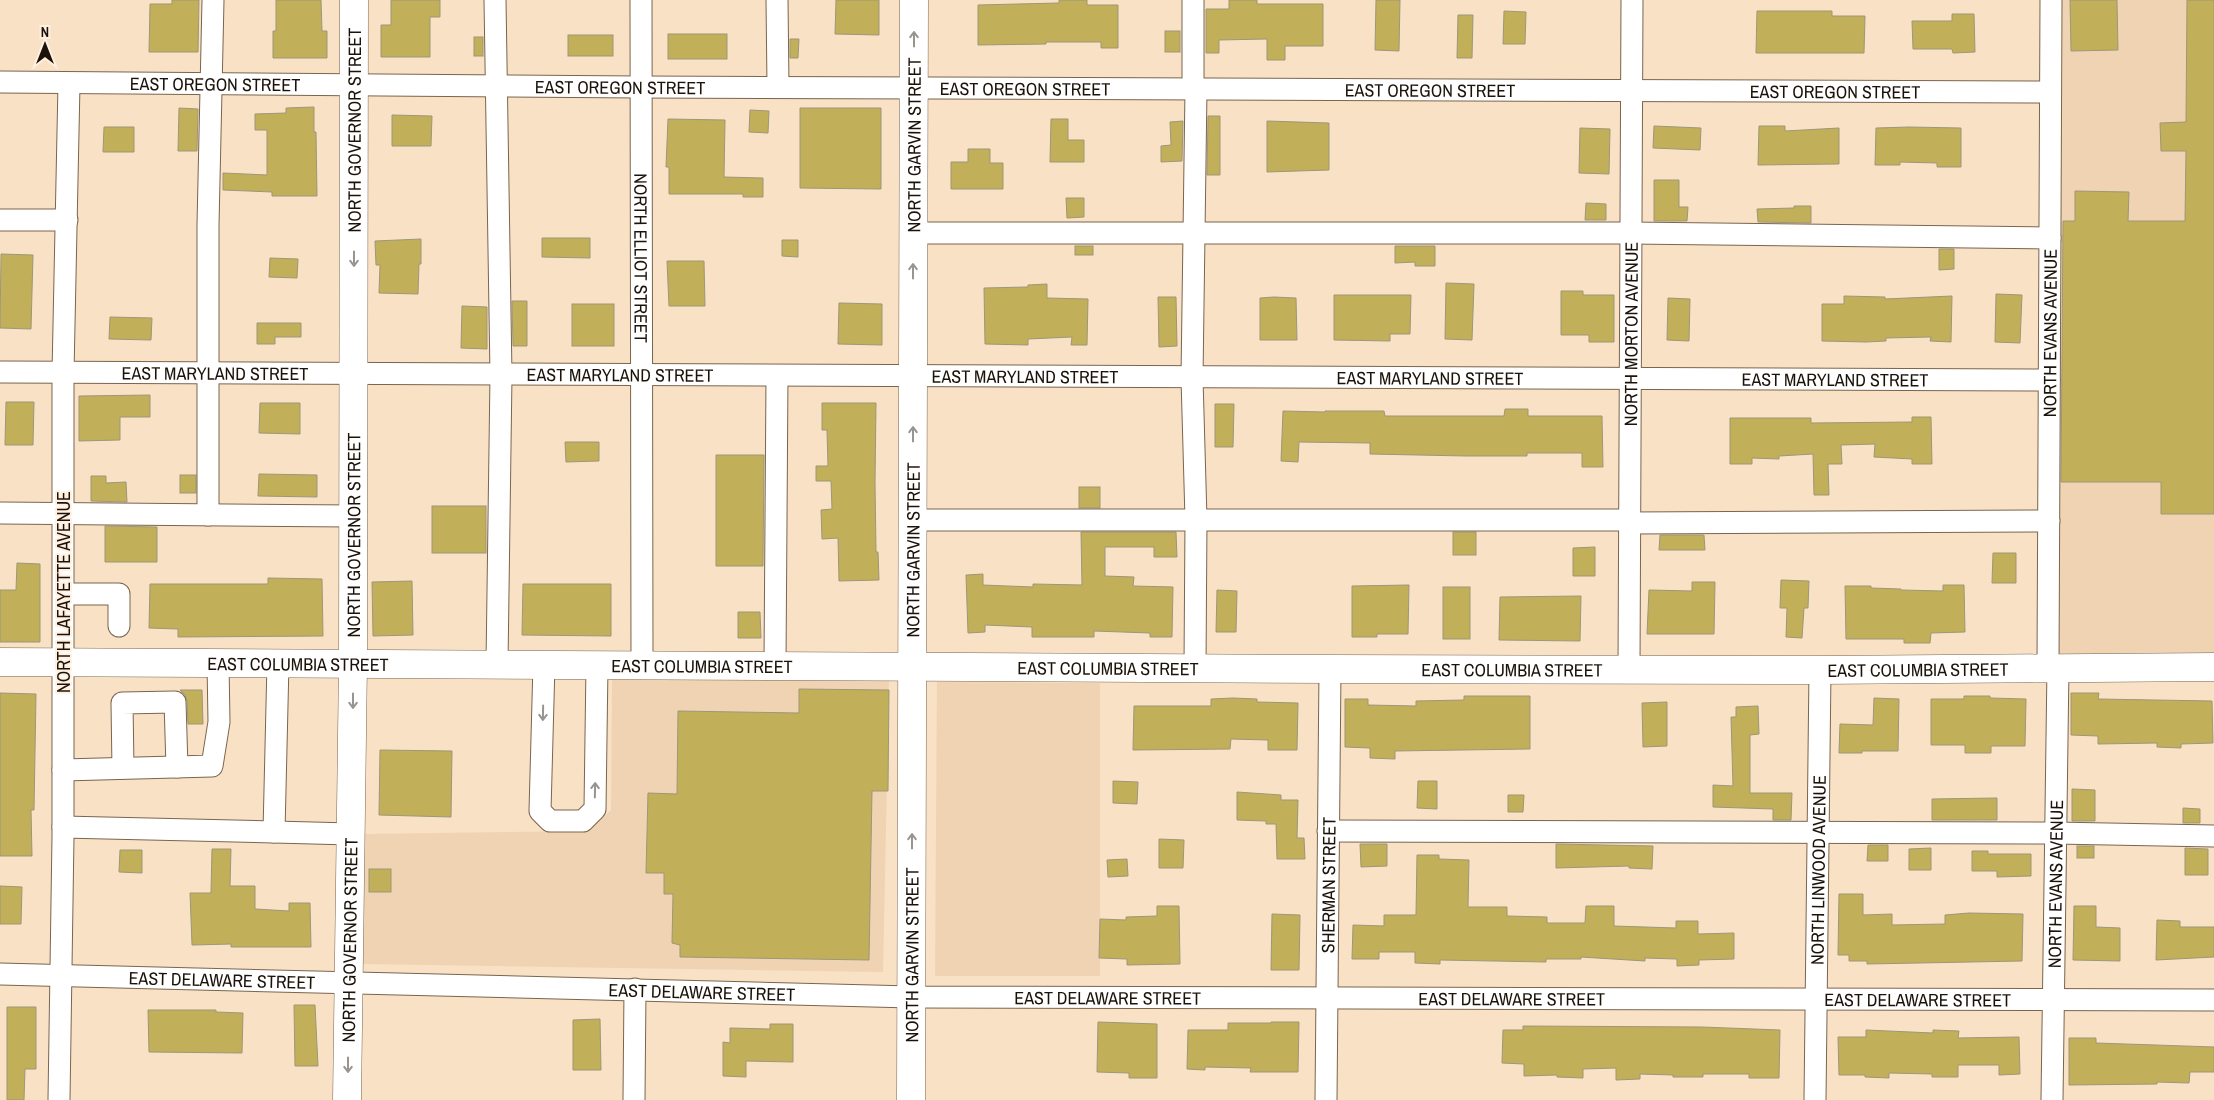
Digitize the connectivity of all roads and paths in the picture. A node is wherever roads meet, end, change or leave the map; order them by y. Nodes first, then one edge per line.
1 (213, 0) edge
2 (354, 0) edge
3 (495, 0) edge
4 (641, 0) edge
5 (776, 0) edge
6 (914, 0) edge
7 (1193, 0) edge
8 (1632, 0) edge
9 (2051, 0) edge
10 (0, 82) edge
11 (69, 84) junction
12 (211, 84) junction
13 (354, 84) junction
14 (495, 85) junction
15 (778, 86) junction
16 (640, 87) junction
17 (913, 88) junction
18 (1195, 89) junction
19 (1632, 91) junction
20 (2050, 92) junction
21 (0, 220) edge
22 (67, 220) junction
23 (913, 233) junction
24 (1194, 233) junction
25 (1630, 233) junction
26 (2050, 238) junction
27 (0, 372) edge
28 (63, 373) junction
29 (209, 373) junction
30 (354, 373) junction
31 (501, 375) junction
32 (640, 375) junction
33 (777, 376) junction
34 (914, 376) junction
35 (1192, 378) junction
36 (1632, 380) junction
37 (2049, 380) junction
38 (0, 513) edge
39 (63, 513) junction
40 (208, 515) junction
41 (353, 516) junction
42 (1196, 519) junction
43 (913, 520) junction
44 (2048, 521) junction
45 (1630, 522) junction
46 (64, 594) junction
47 (119, 626) dead end
48 (0, 662) edge
49 (63, 662) junction
50 (218, 662) junction
51 (278, 662) junction
52 (353, 663) junction
53 (497, 664) junction
54 (544, 664) junction
55 (642, 664) junction
56 (775, 664) junction
57 (597, 665) junction
58 (913, 667) junction
59 (1195, 667) junction
60 (2053, 667) junction
61 (2214, 667) edge
62 (1330, 669) junction
63 (1629, 669) junction
64 (1820, 670) junction
65 (177, 767) junction
66 (124, 768) junction
67 (63, 770) junction
68 (63, 827) junction
69 (1328, 831) junction
70 (274, 832) junction
71 (1818, 832) junction
72 (2055, 833) junction
73 (351, 834) junction
74 (2214, 836) edge
75 (0, 974) edge
76 (60, 975) junction
77 (348, 981) junction
78 (635, 989) junction
79 (912, 996) junction
80 (1326, 998) junction
81 (1817, 999) junction
82 (2053, 999) junction
83 (2214, 1000) edge
84 (59, 1100) edge
85 (347, 1100) edge
86 (634, 1100) edge
87 (911, 1100) edge
88 (1326, 1100) edge
89 (1816, 1100) edge
90 (2052, 1100) edge

1 - 12 street
2 - 13 main road, NORTH GOVERNOR STREET
3 - 14 street
4 - 16 street, NORTH ELLIOT STREET
5 - 15 street
17 -> 6 main road, NORTH GARVIN STREET
7 - 18 street
8 - 19 street, NORTH MORTON AVENUE
9 - 20 street, NORTH EVANS AVENUE
10 - 11 street, EAST OREGON STREET
11 - 12 street, EAST OREGON STREET
11 - 22 street, NORTH LAFAYETTE AVENUE
12 - 13 street, EAST OREGON STREET
12 - 29 street
13 - 14 street, EAST OREGON STREET
13 -> 30 main road, NORTH GOVERNOR STREET
14 - 16 street, EAST OREGON STREET
14 - 31 street
15 - 16 street, EAST OREGON STREET
15 - 17 street, EAST OREGON STREET
16 - 32 street, NORTH ELLIOT STREET
17 - 18 street, EAST OREGON STREET
17 - 23 main road, NORTH GARVIN STREET
18 - 19 street, EAST OREGON STREET
18 - 24 street
19 - 20 street, EAST OREGON STREET
19 - 25 street, NORTH MORTON AVENUE
20 - 26 street, NORTH EVANS AVENUE
21 - 22 street
22 - 28 street, NORTH LAFAYETTE AVENUE
23 - 24 street
34 -> 23 main road, NORTH GARVIN STREET
24 - 25 street
24 - 35 street
25 - 26 street
25 - 36 street, NORTH MORTON AVENUE
26 - 37 street, NORTH EVANS AVENUE
27 - 28 street, EAST MARYLAND STREET
28 - 29 street, EAST MARYLAND STREET
28 - 39 street, NORTH LAFAYETTE AVENUE
29 - 30 street, EAST MARYLAND STREET
29 - 40 street
30 - 31 street, EAST MARYLAND STREET
30 - 41 main road, NORTH GOVERNOR STREET
31 - 32 street, EAST MARYLAND STREET
31 - 53 street
32 - 33 street, EAST MARYLAND STREET
32 - 55 street, NORTH ELLIOT STREET
33 - 34 street, EAST MARYLAND STREET
33 - 56 street
34 - 35 street, EAST MARYLAND STREET
43 -> 34 main road, NORTH GARVIN STREET
35 - 36 street, EAST MARYLAND STREET
35 - 42 street
36 - 37 street, EAST MARYLAND STREET
36 - 45 street, NORTH MORTON AVENUE
37 - 44 street, NORTH EVANS AVENUE
38 - 39 street
39 - 40 street
39 - 46 street, NORTH LAFAYETTE AVENUE
40 - 41 street
41 - 52 main road, NORTH GOVERNOR STREET
42 - 43 street
42 - 45 street
42 - 59 street
43 - 58 main road, NORTH GARVIN STREET
44 - 45 street
44 - 60 street, NORTH EVANS AVENUE
45 - 63 street, NORTH MORTON AVENUE
46 - 47 street
46 - 49 street, NORTH LAFAYETTE AVENUE
48 - 49 main road, EAST COLUMBIA STREET
49 - 50 main road, EAST COLUMBIA STREET
49 - 67 street, NORTH LAFAYETTE AVENUE
50 - 51 main road, EAST COLUMBIA STREET
50 - 65 street
51 - 52 main road, EAST COLUMBIA STREET
51 - 70 street
52 - 53 main road, EAST COLUMBIA STREET
52 -> 73 main road, NORTH GOVERNOR STREET
53 - 54 main road, EAST COLUMBIA STREET
54 - 57 main road, EAST COLUMBIA STREET
54 -> 57 street
55 - 56 main road, EAST COLUMBIA STREET
55 - 57 main road, EAST COLUMBIA STREET
56 - 58 main road, EAST COLUMBIA STREET
58 - 59 main road, EAST COLUMBIA STREET
79 -> 58 main road, NORTH GARVIN STREET
59 - 62 main road, EAST COLUMBIA STREET
60 - 61 main road, EAST COLUMBIA STREET
60 - 64 main road, EAST COLUMBIA STREET
60 - 72 street, NORTH EVANS AVENUE
62 - 63 main road, EAST COLUMBIA STREET
62 - 69 street, SHERMAN STREET
63 - 64 main road, EAST COLUMBIA STREET
64 - 71 street, NORTH LINWOOD AVENUE
65 - 66 street
65 - 66 street
66 - 67 street
67 - 68 street, NORTH LAFAYETTE AVENUE
68 - 70 street
68 - 76 street, NORTH LAFAYETTE AVENUE
69 - 71 street
69 - 80 street, SHERMAN STREET
70 - 73 street
71 - 72 street
71 - 81 street, NORTH LINWOOD AVENUE
72 - 74 street
72 - 82 street, NORTH EVANS AVENUE
73 - 77 main road, NORTH GOVERNOR STREET
75 - 76 street, EAST DELAWARE STREET
76 - 77 street, EAST DELAWARE STREET
76 - 84 street, NORTH LAFAYETTE AVENUE
77 - 78 street, EAST DELAWARE STREET
77 -> 85 main road, NORTH GOVERNOR STREET
78 - 79 street, EAST DELAWARE STREET
78 - 86 street
79 - 80 street, EAST DELAWARE STREET
79 - 87 main road, NORTH GARVIN STREET
80 - 81 street, EAST DELAWARE STREET
80 - 88 street, SHERMAN STREET
81 - 82 street, EAST DELAWARE STREET
81 - 89 street, NORTH LINWOOD AVENUE
82 - 83 street, EAST DELAWARE STREET
82 - 90 street, NORTH EVANS AVENUE

